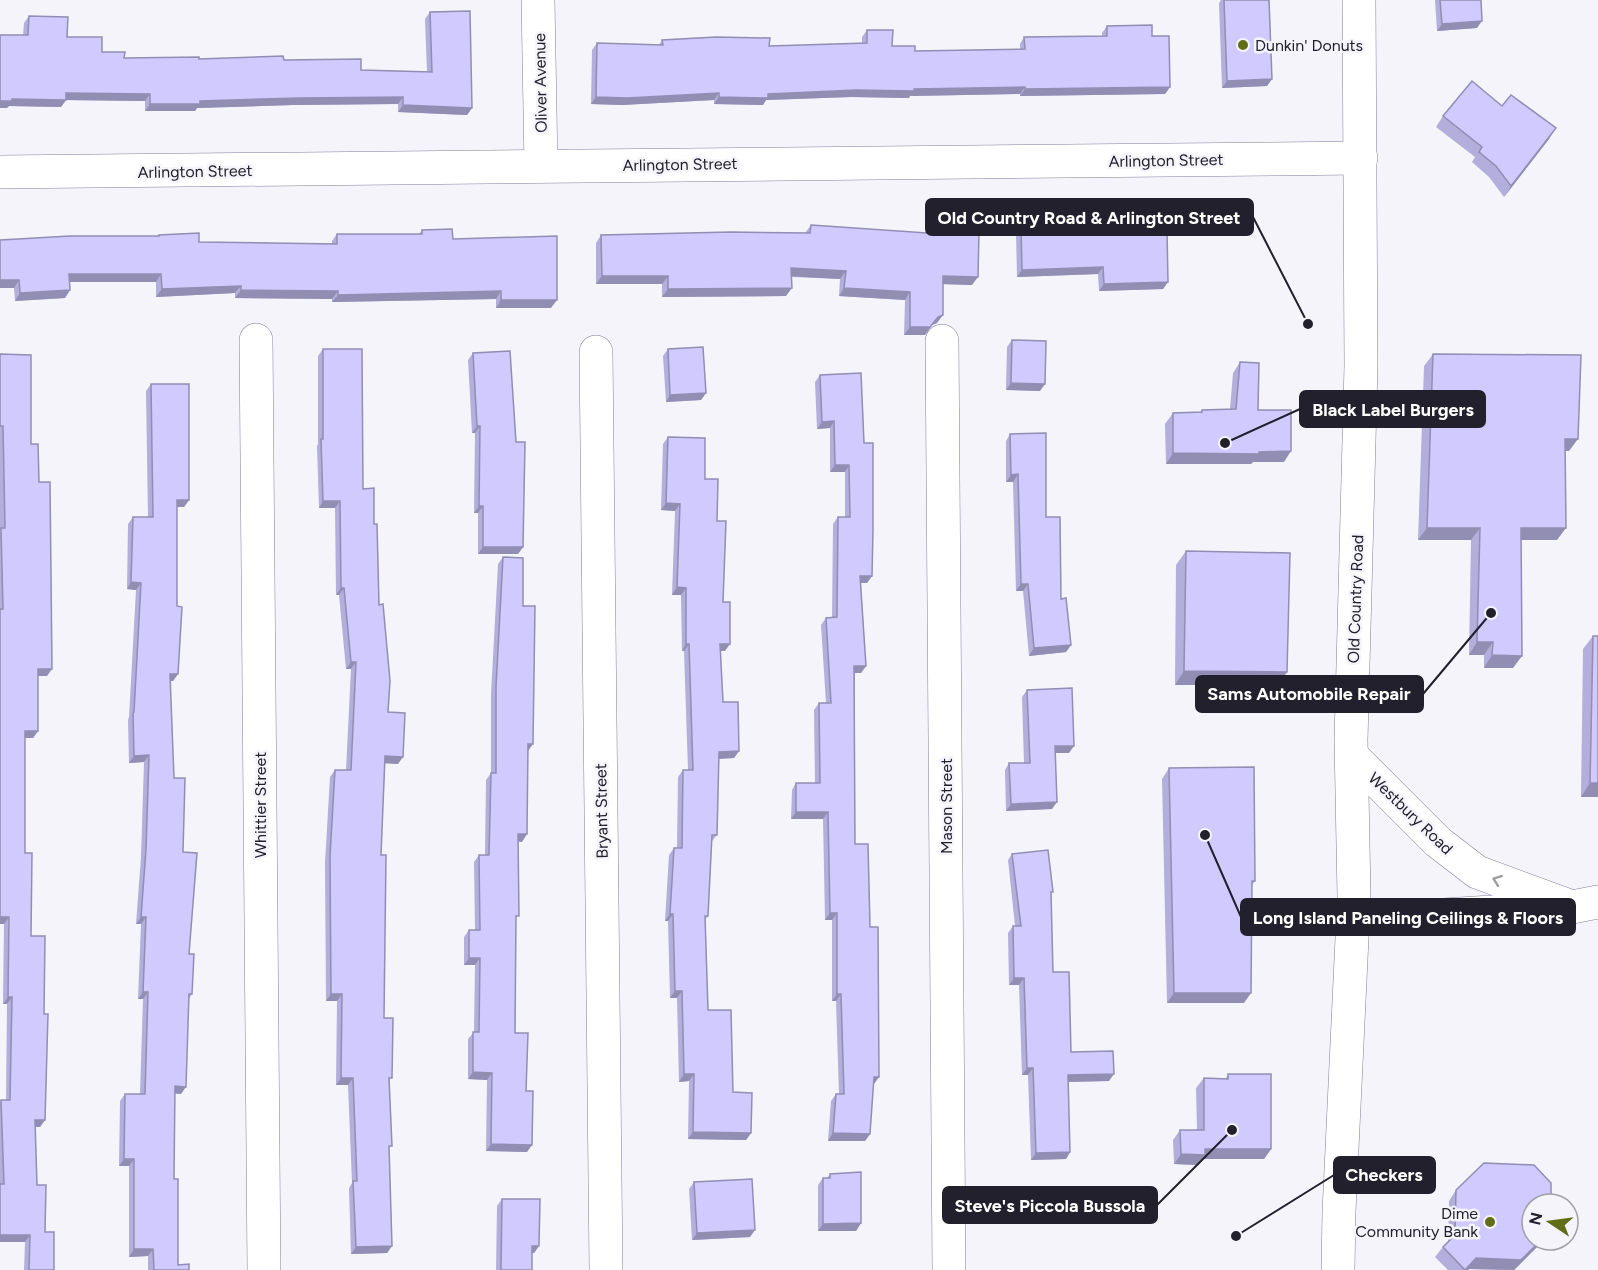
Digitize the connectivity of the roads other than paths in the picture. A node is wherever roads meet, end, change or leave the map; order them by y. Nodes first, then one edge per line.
1 (538, 0) edge
2 (1359, 0) edge
3 (1361, 158) junction
4 (541, 166) junction
5 (0, 172) edge
6 (256, 340) dead end
7 (942, 341) dead end
8 (596, 352) dead end
9 (1353, 757) junction
10 (1585, 905) edge
11 (1352, 918) junction
12 (264, 1270) edge
13 (606, 1270) edge
14 (949, 1270) edge
15 (1338, 1270) edge

1 - 4 street, Oliver Avenue
2 - 3 street, Old Country Road
3 - 4 street, Arlington Street
3 - 9 street, Old Country Road
4 - 5 street, Arlington Street
6 - 12 street, Whittier Street
7 - 14 street, Mason Street
8 - 13 street, Bryant Street
10 -> 9 street, Westbury Road
9 - 11 street, Old Country Road
10 - 11 street, Westbury Road
11 - 15 street, Old Country Road

